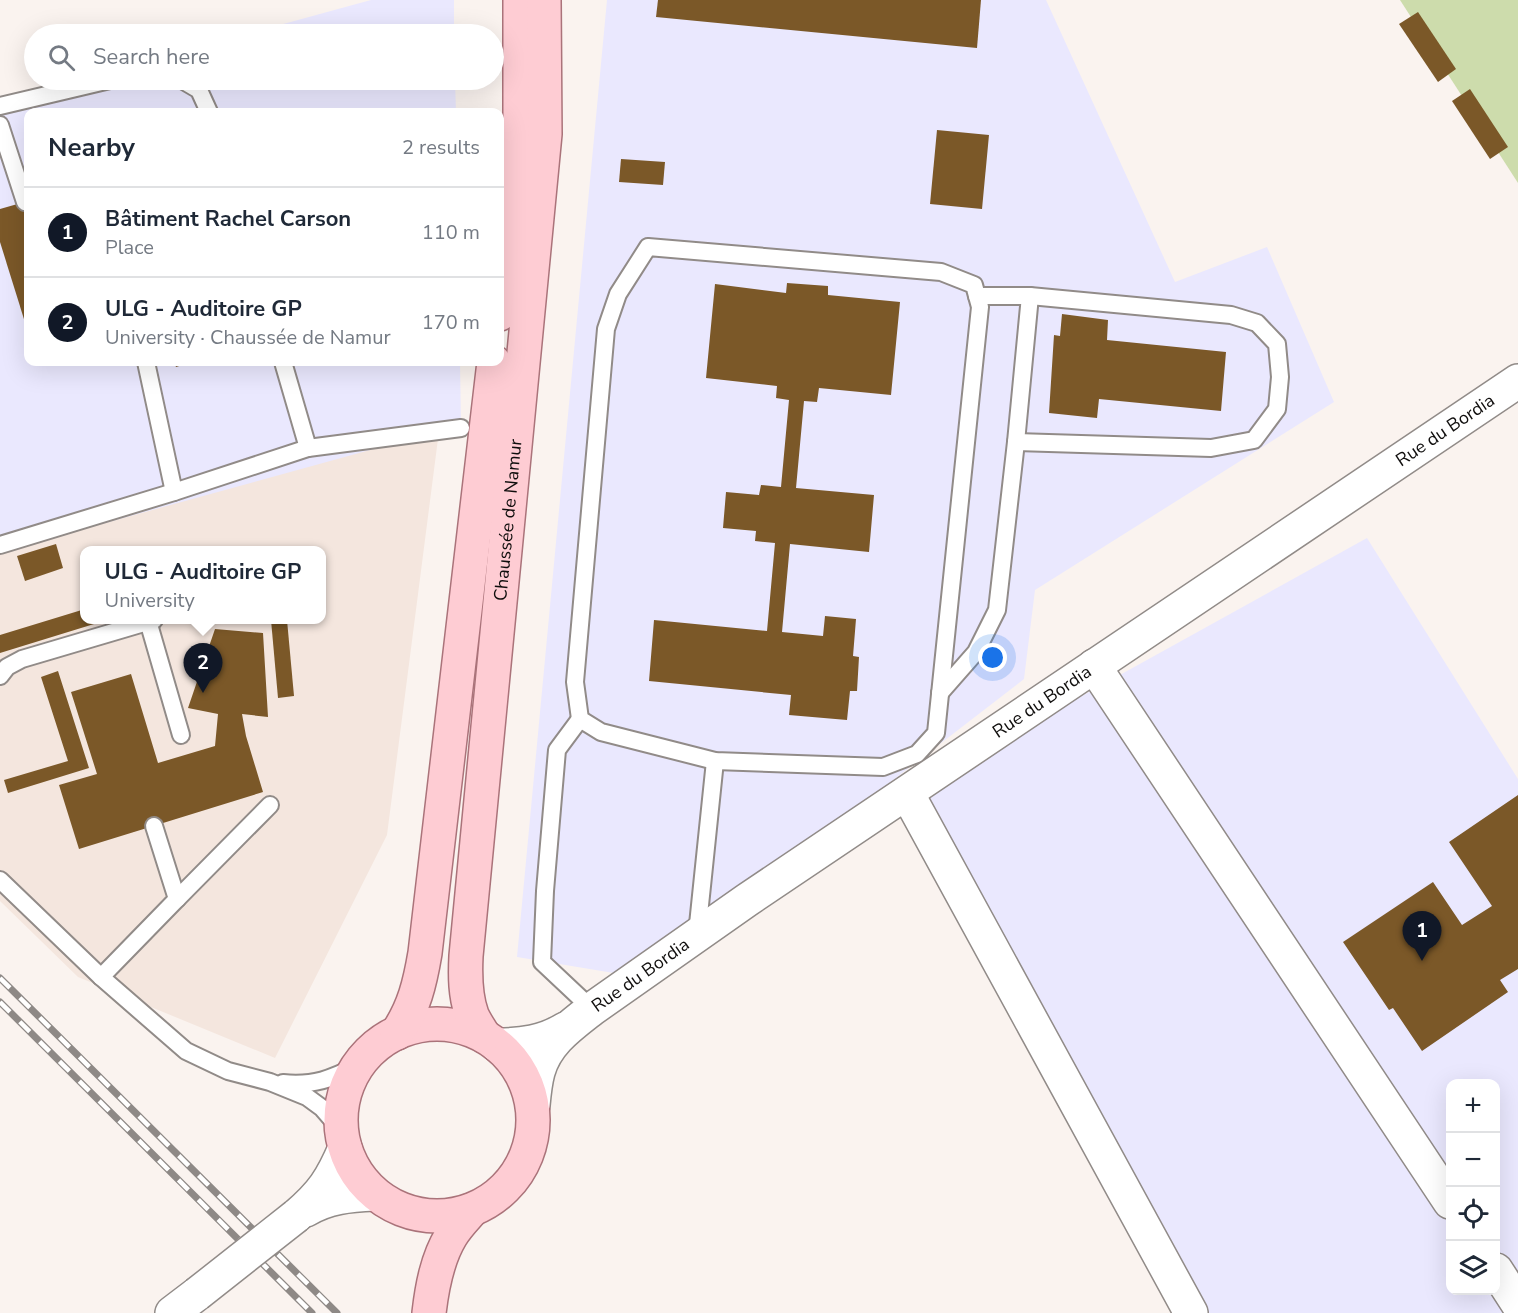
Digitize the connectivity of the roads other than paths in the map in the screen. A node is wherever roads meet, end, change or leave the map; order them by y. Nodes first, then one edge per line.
1 (519, 0) edge
2 (544, 0) edge
3 (68, 90) edge
4 (199, 90) edge
5 (0, 106) edge
6 (207, 108) edge
7 (0, 125) edge
8 (24, 199) edge
9 (504, 278) edge
10 (977, 296) junction
11 (1030, 296) junction
12 (147, 366) edge
13 (284, 366) edge
14 (494, 366) edge
15 (1518, 381) edge
16 (461, 428) dead end
17 (1016, 442) junction
18 (308, 448) junction
19 (174, 492) junction
20 (0, 544) edge
21 (138, 624) edge
22 (152, 624) edge
23 (1094, 666) junction
24 (0, 676) edge
25 (940, 693) junction
26 (580, 719) junction
27 (181, 735) dead end
28 (715, 761) junction
29 (906, 793) junction
30 (270, 805) dead end
31 (154, 826) dead end
32 (0, 880) edge
33 (177, 899) junction
34 (696, 935) junction
35 (101, 977) junction
36 (581, 1018) junction
37 (397, 1033) junction
38 (491, 1041) junction
39 (359, 1065) junction
40 (270, 1082) junction
41 (532, 1105) junction
42 (343, 1139) junction
43 (375, 1194) junction
44 (1446, 1196) edge
45 (472, 1210) junction
46 (413, 1213) junction
47 (297, 1216) junction
48 (1500, 1276) edge
49 (430, 1302) edge
50 (184, 1303) edge
51 (1518, 1304) edge
52 (1191, 1313) edge

1 - 9 main road
2 - 38 main road, Chaussée de Namur
3 - 5 lane
4 - 6 lane
7 - 8 lane
10 - 11 lane
10 - 25 lane
10 - 26 lane
11 - 17 lane
11 - 17 lane
12 - 19 lane
13 - 18 lane
14 - 37 main road, Chaussée de Namur
15 - 23 street, Rue du Bordia
16 - 18 lane
17 - 25 lane
18 - 19 lane
19 - 20 lane
21 - 24 lane
22 - 27 lane
23 - 29 street, Rue du Bordia
23 - 44 street
25 - 28 lane
26 - 28 lane
26 - 36 lane
28 - 34 lane
29 - 34 street, Rue du Bordia
29 - 52 street
30 - 33 lane
31 - 33 lane
32 - 35 lane
33 - 35 lane
34 - 36 street, Rue du Bordia
35 - 40 lane
36 - 38 street, Rue du Bordia
36 - 41 street, Rue du Bordia
37 - 38 main road
37 - 39 main road
38 - 41 main road
39 - 40 lane
39 - 42 main road
40 - 42 lane
41 - 45 main road
42 - 43 main road
42 - 47 street
43 - 46 main road
43 - 47 street
45 - 46 main road
45 - 49 main road
46 - 49 main road
47 - 50 street, bridge
48 - 51 street

